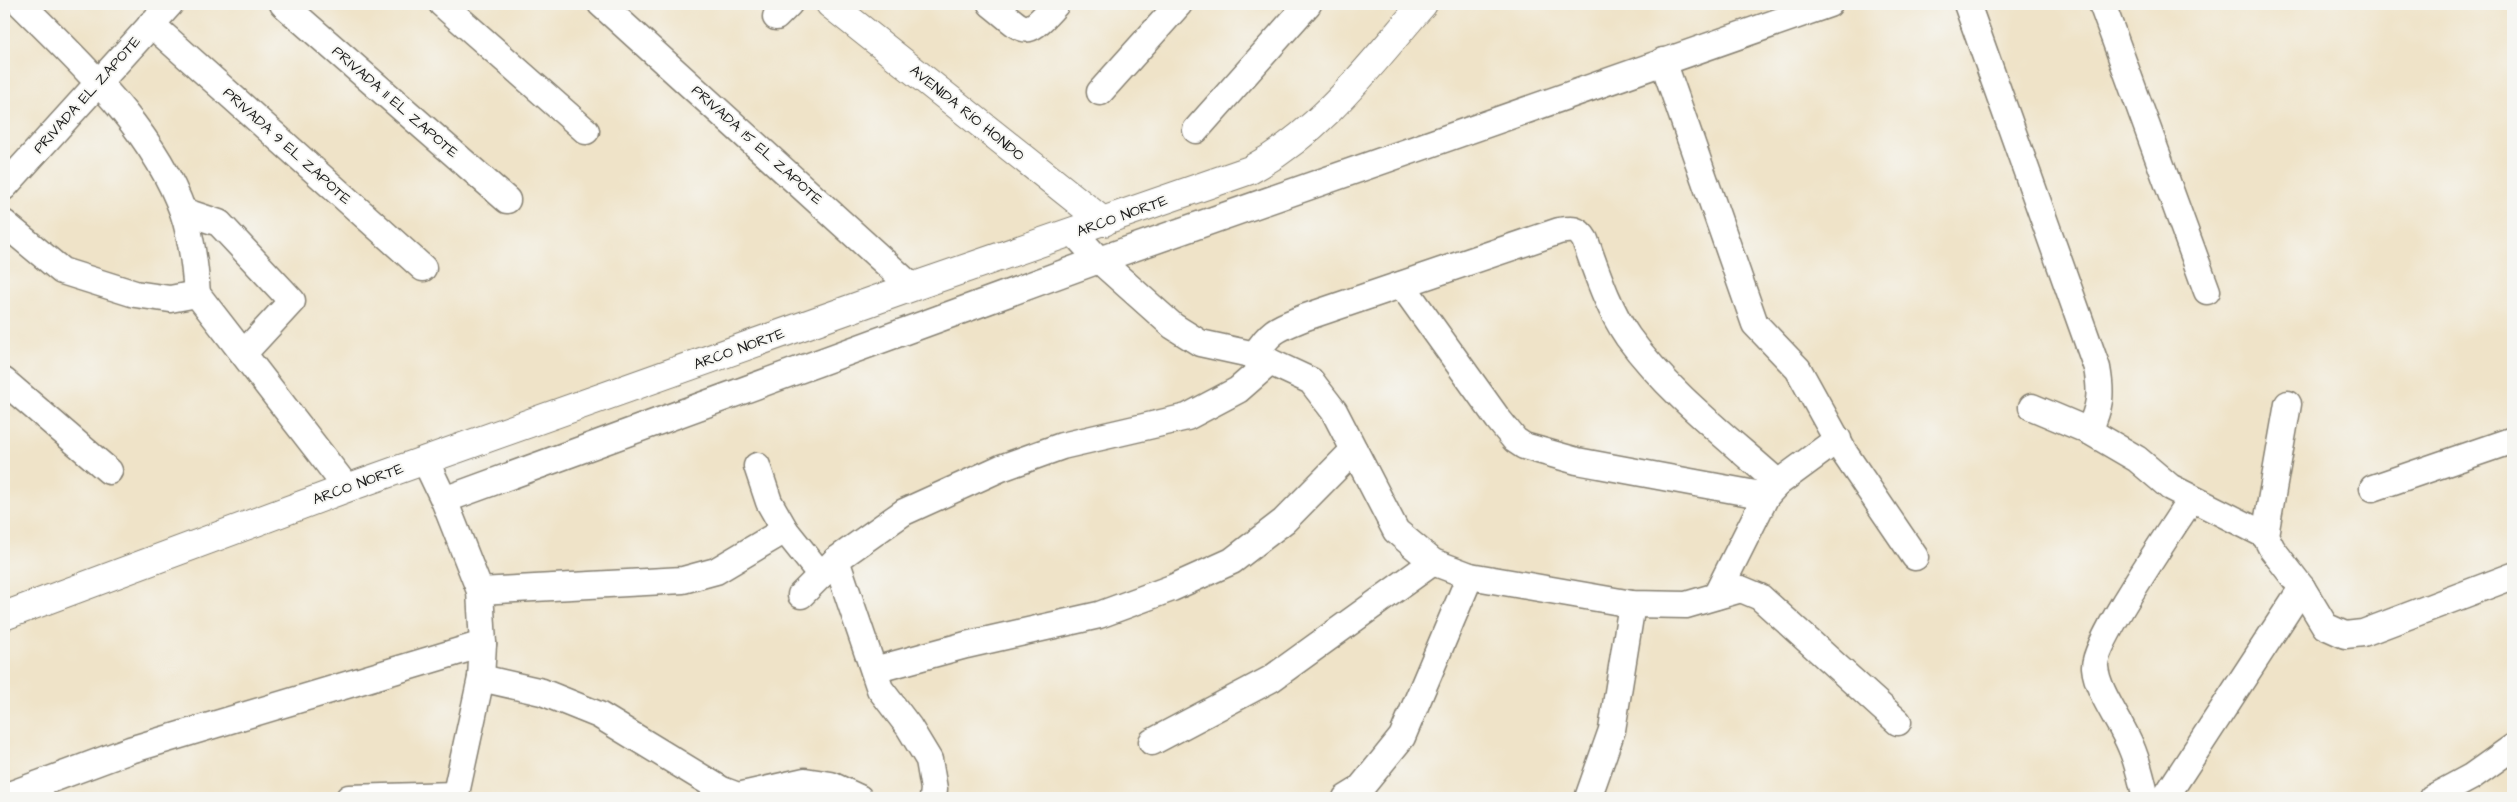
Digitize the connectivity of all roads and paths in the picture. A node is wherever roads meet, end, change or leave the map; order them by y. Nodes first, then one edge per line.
1 (21, 4) edge
2 (170, 4) edge
3 (283, 4) edge
4 (442, 4) edge
5 (601, 4) edge
6 (830, 4) edge
7 (991, 4) edge
8 (1056, 4) edge
9 (1178, 4) edge
10 (1308, 4) edge
11 (1423, 4) edge
12 (1829, 4) edge
13 (1967, 4) edge
14 (2102, 4) edge
15 (151, 24) junction
16 (1663, 62) junction
17 (99, 82) junction
18 (1100, 92) dead end
19 (1196, 130) dead end
20 (586, 131) dead end
21 (4, 187) edge
22 (507, 200) dead end
23 (183, 212) junction
24 (1104, 222) junction
25 (4, 223) edge
26 (1074, 233) junction
27 (1099, 260) junction
28 (423, 268) dead end
29 (1402, 285) junction
30 (912, 287) junction
31 (2207, 291) dead end
32 (197, 294) junction
33 (244, 353) junction
34 (1263, 358) junction
35 (4, 381) edge
36 (2288, 404) dead end
37 (2032, 407) dead end
38 (2089, 431) junction
39 (1838, 439) junction
40 (2513, 440) edge
41 (1354, 450) junction
42 (425, 460) junction
43 (757, 466) dead end
44 (109, 471) dead end
45 (347, 488) junction
46 (2373, 488) dead end
47 (1772, 490) junction
48 (2191, 499) junction
49 (444, 500) junction
50 (785, 530) junction
51 (2264, 535) junction
52 (1915, 557) dead end
53 (1433, 562) junction
54 (828, 567) junction
55 (1470, 576) junction
56 (2513, 576) edge
57 (2302, 588) junction
58 (480, 591) junction
59 (801, 594) dead end
60 (1716, 596) junction
61 (1632, 604) junction
62 (4, 616) edge
63 (483, 644) junction
64 (874, 670) junction
65 (481, 678) junction
66 (1898, 722) dead end
67 (1152, 742) dead end
68 (2513, 747) edge
69 (2474, 788) edge
70 (4, 797) edge
71 (455, 797) edge
72 (738, 797) edge
73 (349, 798) edge
74 (859, 798) edge
75 (933, 798) edge
76 (1346, 798) edge
77 (1588, 798) edge
78 (2146, 798) edge
79 (2165, 798) edge
80 (2432, 798) edge

1 - 17 street
2 - 15 street, PRIVADA EL ZAPOTE
3 - 22 street, PRIVADA 11 EL ZAPOTE
4 - 20 street
5 - 30 street, PRIVADA 15 EL ZAPOTE
6 - 24 main road, AVENIDA RÍO HONDO
7 - 8 street
9 - 18 street
10 - 19 street
11 - 24 main road, ARCO NORTE
12 - 16 street
13 - 38 street
14 - 31 street
15 - 17 street, PRIVADA EL ZAPOTE
15 - 28 street, PRIVADA 9 EL ZAPOTE
16 - 27 street
16 - 39 street
17 - 21 street, PRIVADA EL ZAPOTE
17 - 23 street
23 - 32 street
23 - 33 street
24 - 26 main road, ARCO NORTE
25 - 32 street
26 - 27 street
26 - 30 main road, ARCO NORTE
27 - 34 street
27 - 49 street
29 - 34 street
29 - 47 street
29 - 47 street
30 - 42 main road, ARCO NORTE
32 - 33 street
33 - 45 street
34 - 41 street
34 - 54 street
35 - 44 street
36 - 51 street
37 - 38 street
38 - 48 street
39 - 47 street
39 - 52 street
40 - 46 street
41 - 53 street
41 - 64 street
42 - 45 main road, ARCO NORTE
42 - 49 street
43 - 50 street
45 - 62 main road, ARCO NORTE
47 - 60 street
48 - 51 street
48 - 78 street
49 - 58 street
50 - 54 street
50 - 58 street
51 - 57 street
53 - 55 street
53 - 67 street
54 - 59 street
54 - 64 street
55 - 61 street
55 - 76 street
56 - 57 street
57 - 79 street
58 - 63 street
60 - 61 street
60 - 66 street
61 - 77 street
63 - 65 street
63 - 70 street
64 - 75 street
65 - 71 street
65 - 72 street
68 - 69 street
69 - 80 street
71 - 73 street
72 - 74 street

